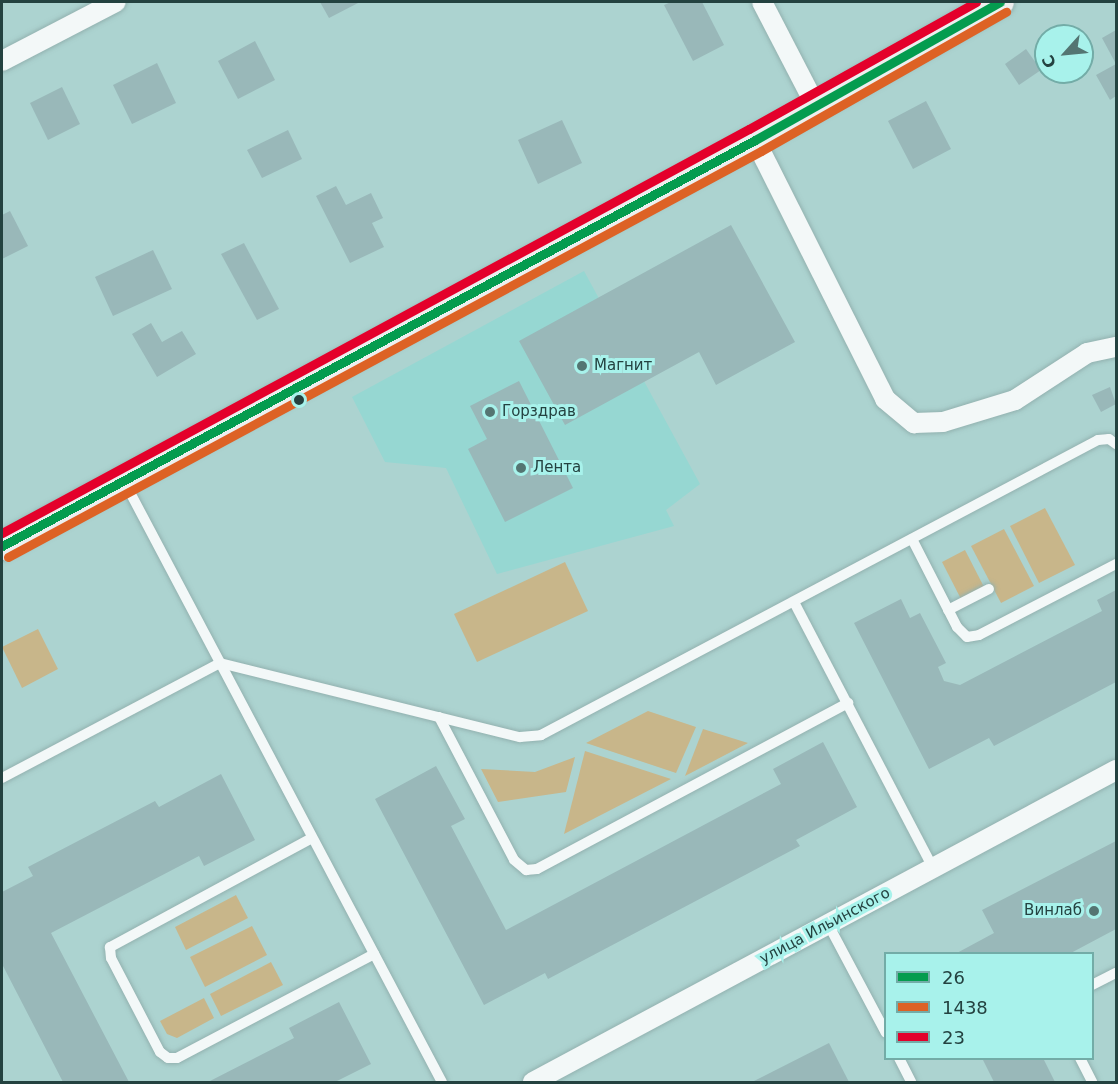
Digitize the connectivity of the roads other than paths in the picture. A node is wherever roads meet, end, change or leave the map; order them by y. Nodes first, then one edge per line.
1 (116, 2) edge
2 (762, 2) edge
3 (1000, 2) edge
4 (2, 61) edge
5 (816, 106) junction
6 (756, 140) junction
7 (1116, 347) edge
8 (1116, 444) edge
9 (124, 481) junction
10 (912, 539) junction
11 (2, 546) edge
12 (1116, 564) edge
13 (989, 589) dead end
14 (794, 602) junction
15 (948, 610) junction
16 (220, 663) junction
17 (848, 703) junction
18 (439, 717) junction
19 (1116, 770) edge
20 (2, 778) edge
21 (312, 837) junction
22 (933, 868) junction
23 (828, 924) junction
24 (374, 954) junction
25 (1116, 973) edge
26 (1094, 984) edge
27 (884, 1032) edge
28 (900, 1060) edge
29 (1080, 1060) edge
30 (442, 1083) edge
31 (533, 1083) edge
32 (911, 1083) edge
33 (1092, 1083) edge

1 - 4 street
2 - 5 street
3 - 5 street
5 - 6 street
6 - 7 street
6 - 9 street
8 - 10 lane
9 - 11 street
9 - 16 lane
10 - 14 lane
10 - 15 lane
12 - 15 lane
13 - 15 lane
14 - 17 lane
14 - 18 lane
16 - 18 lane
16 - 20 lane
16 - 21 lane
17 - 18 lane
17 - 22 lane
19 - 22 street, улица Ильинского
21 - 24 lane
21 - 24 lane
22 - 23 street, улица Ильинского
23 - 27 lane
23 - 31 street, улица Ильинского
24 - 30 lane
25 - 26 lane
28 - 32 lane
29 - 33 lane

